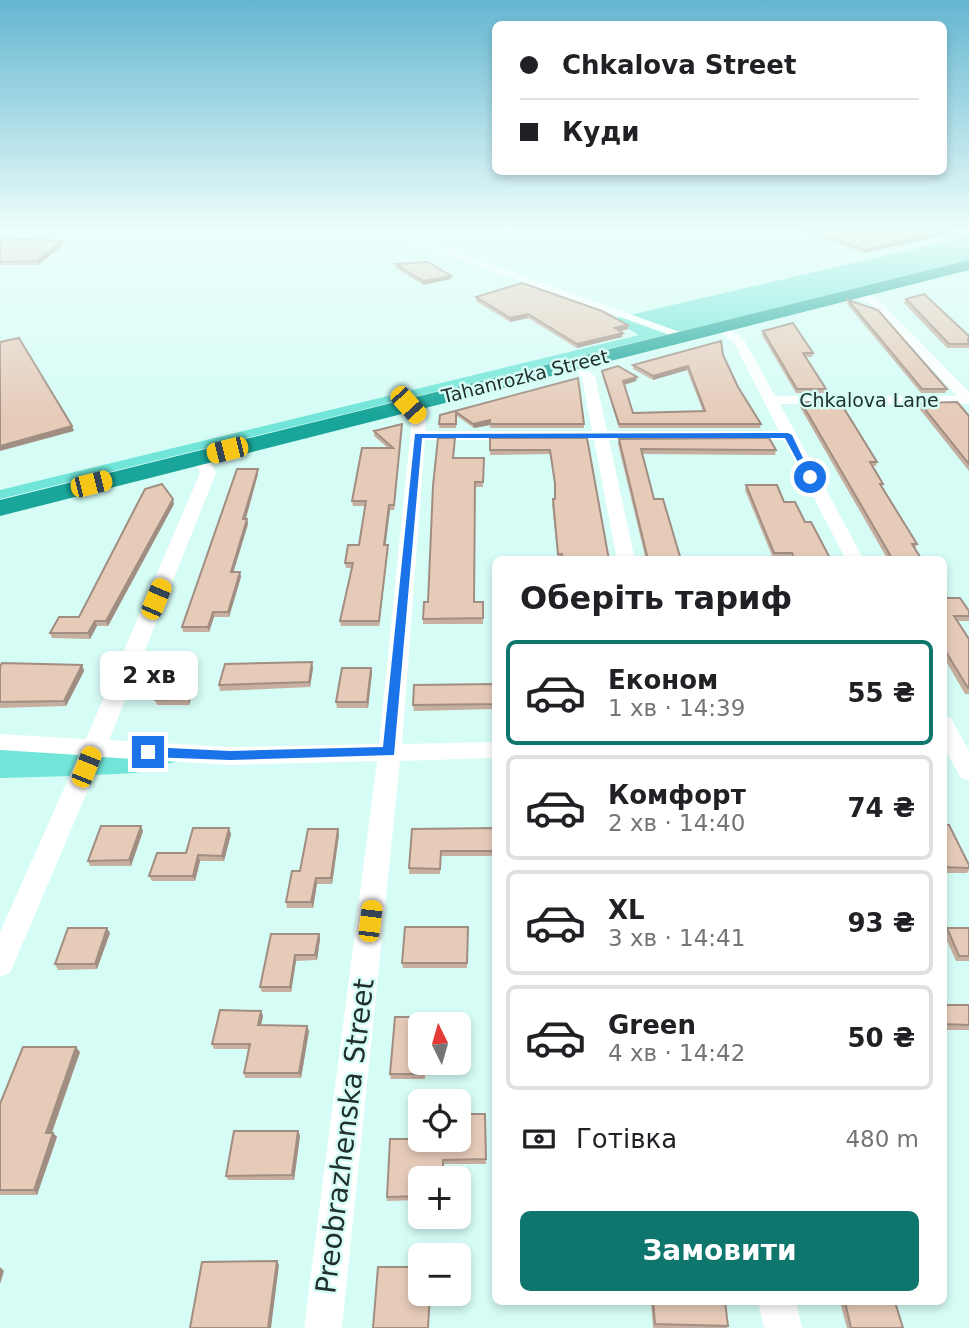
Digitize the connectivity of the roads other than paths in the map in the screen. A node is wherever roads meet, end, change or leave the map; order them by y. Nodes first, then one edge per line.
1 (578, 292) edge
2 (861, 292) edge
3 (857, 293) junction
4 (703, 332) junction
5 (575, 364) junction
6 (768, 400) junction
7 (969, 400) edge
8 (408, 405) junction
9 (601, 435) junction
10 (788, 435) junction
11 (418, 436) junction
12 (201, 457) junction
13 (0, 508) edge
14 (625, 556) edge
15 (853, 556) edge
16 (952, 736) edge
17 (0, 742) edge
18 (92, 750) junction
19 (492, 750) edge
20 (389, 752) junction
21 (969, 772) edge
22 (0, 964) edge
23 (778, 1305) edge
24 (323, 1328) edge
25 (783, 1328) edge

1 - 4 street
2 - 3 highway, Tahanrozka Street
3 - 4 highway, Tahanrozka Street
3 - 7 street
4 - 5 highway, Tahanrozka Street
4 - 6 street
5 - 8 highway, Tahanrozka Street
5 - 9 street
6 - 7 street, Chkalova Lane
6 - 10 street
8 - 11 street, Preobrazhenska Street
8 - 12 highway, Tahanrozka Street
9 - 10 street
9 - 11 street
9 - 14 street
10 - 15 street
11 - 20 street, Preobrazhenska Street
12 - 13 highway, Tahanrozka Street
12 - 18 street
16 - 21 street
17 - 18 street
18 - 20 street
18 - 22 street
19 - 20 street
20 - 24 street, Preobrazhenska Street
23 - 25 street

